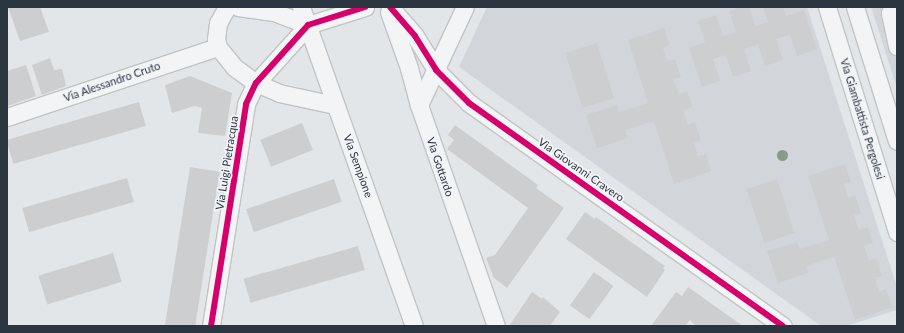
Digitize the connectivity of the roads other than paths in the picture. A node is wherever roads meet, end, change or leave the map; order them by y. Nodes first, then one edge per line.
1 (227, 7) edge
2 (238, 7) edge
3 (301, 7) edge
4 (365, 7) edge
5 (389, 7) edge
6 (465, 7) edge
7 (827, 7) edge
8 (855, 7) edge
9 (896, 7) edge
10 (313, 23) junction
11 (897, 46) edge
12 (218, 48) junction
13 (436, 70) junction
14 (256, 84) junction
15 (335, 104) junction
16 (419, 105) junction
17 (7, 117) edge
18 (897, 141) edge
19 (897, 232) edge
20 (211, 326) edge
21 (414, 326) edge
22 (496, 326) edge
23 (783, 326) edge

1 - 12 street
2 - 10 street
3 - 10 street, Via Sempione
4 - 10 street
5 - 13 street, Via Giovanni Cravero
5 - 16 street, Via Gottardo
6 - 13 street
7 - 19 street, Via Giambattista Pergolesi
8 - 18 street
9 - 11 street
10 - 14 street, Via Luigi Pietracqua
10 - 15 street, Via Sempione
12 - 14 street
12 - 17 street, Via Alessandro Cruto
13 - 16 street
13 - 23 street, Via Giovanni Cravero
14 - 15 street
14 - 20 street, Via Luigi Pietracqua
15 - 21 street, Via Sempione
16 - 22 street, Via Gottardo

